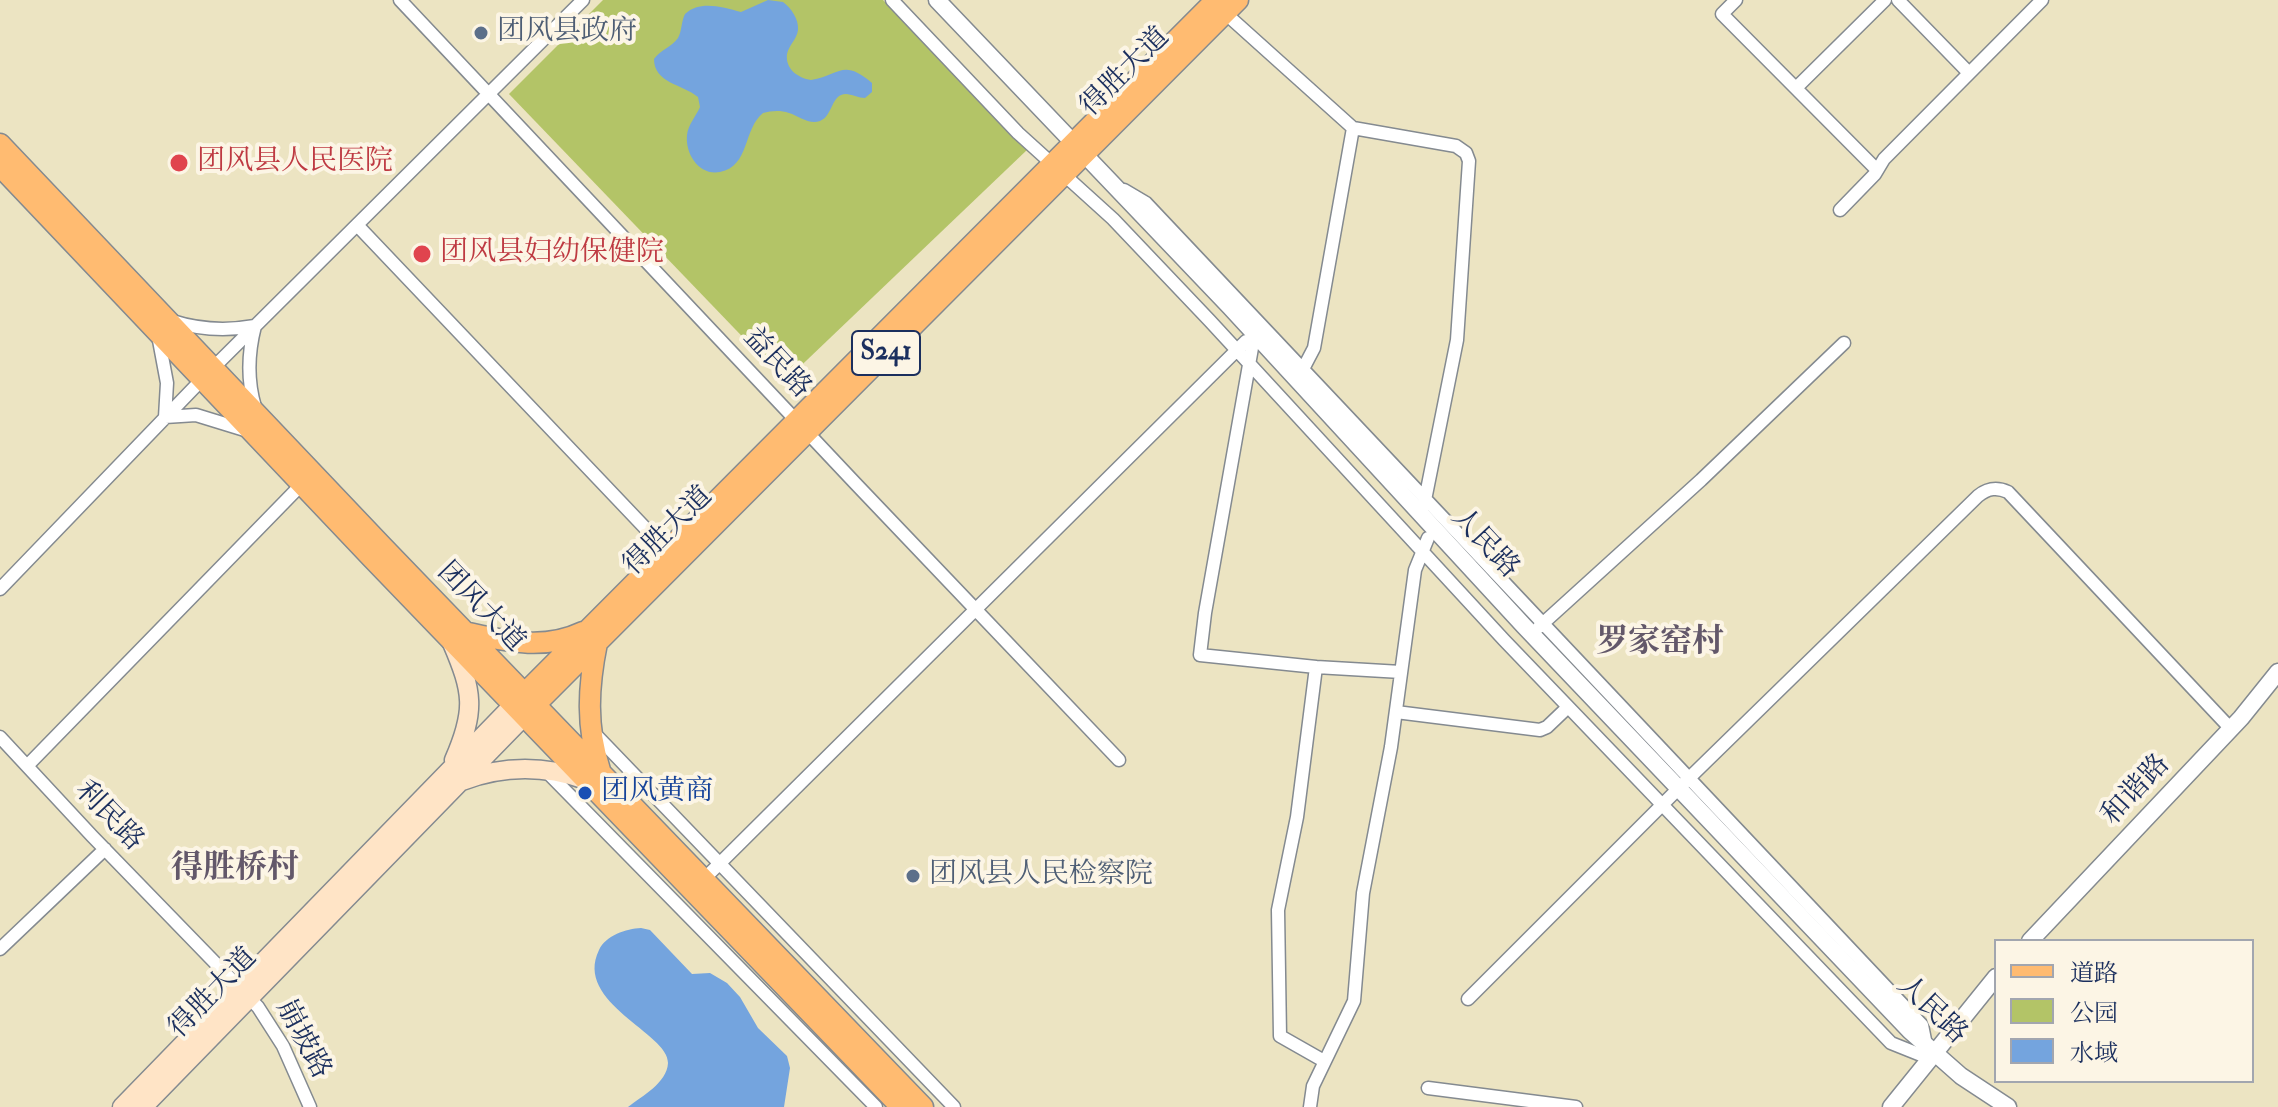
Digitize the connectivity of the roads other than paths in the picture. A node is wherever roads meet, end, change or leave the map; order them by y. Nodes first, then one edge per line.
1 (400, 0) edge
2 (583, 0) edge
3 (892, 0) edge
4 (922, 0) edge
5 (937, 0) edge
6 (1736, 0) edge
7 (1885, 0) edge
8 (1898, 0) edge
9 (2042, 0) edge
10 (1226, 4) edge
11 (1969, 73) junction
12 (1796, 88) junction
13 (488, 94) junction
14 (1353, 128) junction
15 (0, 144) edge
16 (1069, 159) junction
17 (0, 166) edge
18 (1877, 170) junction
19 (1110, 182) junction
20 (1840, 210) dead end
21 (357, 225) junction
22 (162, 326) junction
23 (255, 326) junction
24 (1844, 343) dead end
25 (1246, 350) junction
26 (1303, 369) junction
27 (208, 374) junction
28 (165, 417) junction
29 (254, 423) junction
30 (802, 426) junction
31 (302, 484) junction
32 (1424, 508) junction
33 (1425, 545) junction
34 (667, 551) junction
35 (0, 589) edge
36 (976, 609) junction
37 (1537, 629) junction
38 (594, 635) junction
39 (458, 636) junction
40 (1316, 667) junction
41 (1401, 672) junction
42 (2278, 672) edge
43 (524, 705) junction
44 (1568, 707) junction
45 (1396, 712) junction
46 (2231, 729) junction
47 (591, 731) junction
48 (0, 737) edge
49 (1119, 760) dead end
50 (27, 766) junction
51 (545, 769) junction
52 (454, 777) junction
53 (594, 777) junction
54 (1675, 791) junction
55 (105, 849) junction
56 (720, 864) junction
57 (703, 880) junction
58 (2032, 939) edge
59 (0, 949) edge
60 (1994, 979) edge
61 (244, 992) junction
62 (1468, 999) dead end
63 (1927, 1053) junction
64 (1324, 1061) junction
65 (1428, 1088) dead end
66 (122, 1107) edge
67 (143, 1107) edge
68 (310, 1107) edge
69 (876, 1107) edge
70 (901, 1107) edge
71 (923, 1107) edge
72 (954, 1107) edge
73 (1310, 1107) edge
74 (1576, 1107) edge
75 (1891, 1107) edge
76 (1988, 1107) edge
77 (2008, 1107) edge

1 - 13 street, 益民路
2 - 13 street
3 - 16 street
4 - 16 street, 人民路
5 - 16 street, 人民路
6 - 12 street
7 - 12 street
8 - 11 street
9 - 11 street
10 - 14 street
10 - 16 main road, 得胜大道 / S241
11 - 18 street
12 - 18 street
13 - 21 street
13 - 30 street, 益民路
14 - 26 street
14 - 32 street
15 - 22 main road, 团风大道
16 - 19 street, 人民路
16 - 25 street, 人民路
16 - 30 main road, 得胜大道 / S241
17 - 22 main road, 团风大道
18 - 20 street
19 - 26 street
19 - 32 street, 人民路
21 - 23 street
21 - 34 street
22 - 23 street
22 - 27 main road, 团风大道
22 - 28 street
23 - 27 street
23 - 29 street
24 - 37 street
25 - 33 street, 人民路
25 - 36 street
25 - 40 street
26 - 32 street
27 - 28 street
27 - 29 main road, 团风大道
28 - 29 street
28 - 35 street
29 - 31 main road, 团风大道
29 - 39 main road, 团风大道
30 - 34 main road, 得胜大道 / S241
30 - 36 street, 益民路
30 - 38 main road, 得胜大道 / S241
31 - 39 main road, 团风大道
31 - 50 street
32 - 37 street, 人民路
33 - 41 street
33 - 44 street
33 - 54 street, 人民路
34 - 38 main road, 得胜大道 / S241
36 - 49 street, 益民路
36 - 56 street
37 - 54 street, 人民路
38 - 39 main road
38 - 43 main road, 得胜大道 / S241
38 - 47 main road
39 - 43 main road, 团风大道
39 - 52 main road
40 - 41 street
40 - 64 street
41 - 45 street
42 - 46 street, 和谐路
43 - 52 main road, 得胜大道
43 - 53 main road, 团风大道
44 - 45 street
44 - 54 street
45 - 64 street
46 - 54 street
46 - 58 street, 和谐路
47 - 53 main road
47 - 56 street
48 - 50 street, 利民路
50 - 55 street, 利民路
51 - 52 main road
51 - 53 main road
51 - 69 street
52 - 61 main road, 得胜大道
53 - 57 main road, 团风大道
53 - 70 main road, 团风大道
54 - 62 street
54 - 63 street, 人民路
54 - 63 street
55 - 59 street
55 - 61 street, 利民路
56 - 57 street
56 - 72 street
57 - 71 main road, 团风大道
60 - 63 street
61 - 66 main road, 得胜大道
61 - 67 main road, 得胜大道
61 - 68 street, 崩坡路
63 - 75 street
63 - 76 street, 人民路
63 - 77 street, 人民路
64 - 73 street
65 - 74 street

